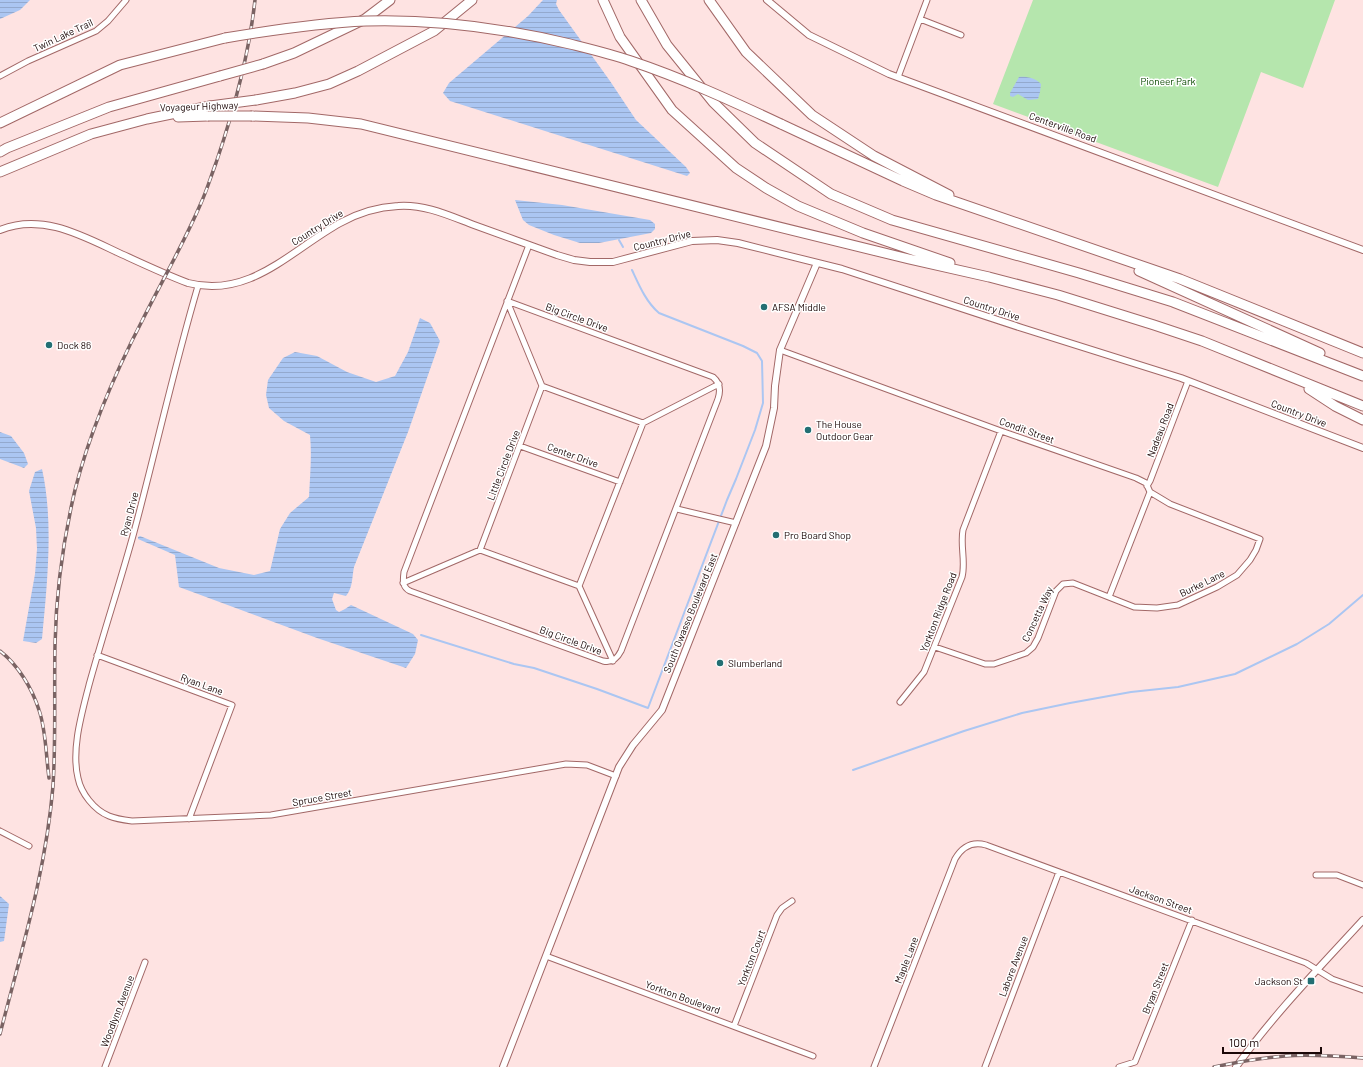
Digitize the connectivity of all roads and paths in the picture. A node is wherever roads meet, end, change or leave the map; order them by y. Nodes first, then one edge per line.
1 (126, 0) edge
2 (390, 0) edge
3 (472, 0) edge
4 (603, 0) edge
5 (641, 0) edge
6 (710, 0) edge
7 (767, 0) edge
8 (927, 0) edge
9 (920, 19) junction
10 (961, 35) dead end
11 (0, 76) edge
12 (898, 77) junction
13 (147, 119) junction
14 (0, 123) edge
15 (0, 152) edge
16 (0, 172) edge
17 (971, 206) junction
18 (0, 230) edge
19 (529, 245) junction
20 (1091, 249) junction
21 (1363, 250) edge
22 (817, 263) junction
23 (989, 277) junction
24 (198, 286) junction
25 (507, 302) junction
26 (780, 350) junction
27 (1363, 353) edge
28 (1363, 373) edge
29 (1363, 376) edge
30 (1295, 379) junction
31 (1188, 381) junction
32 (719, 384) junction
33 (542, 386) junction
34 (1363, 406) edge
35 (1363, 420) edge
36 (643, 422) junction
37 (1001, 431) junction
38 (520, 446) junction
39 (1363, 448) edge
40 (620, 482) junction
41 (1147, 486) junction
42 (1150, 492) junction
43 (677, 509) junction
44 (736, 523) junction
45 (480, 550) junction
46 (403, 583) junction
47 (579, 586) junction
48 (1109, 597) junction
49 (935, 646) junction
50 (97, 655) junction
51 (613, 661) junction
52 (900, 702) dead end
53 (77, 747) joint
54 (616, 776) junction
55 (189, 819) junction
56 (0, 831) edge
57 (29, 846) dead end
58 (955, 859) joint
59 (1059, 872) junction
60 (1316, 875) dead end
61 (1363, 885) edge
62 (792, 901) dead end
63 (1192, 920) junction
64 (1363, 920) edge
65 (546, 956) junction
66 (146, 962) dead end
67 (1317, 969) junction
68 (1363, 990) edge
69 (734, 1026) junction
70 (813, 1056) dead end
71 (105, 1067) edge
72 (502, 1067) edge
73 (874, 1067) edge
74 (985, 1067) edge
75 (1120, 1067) edge
76 (1236, 1067) edge

1 - 11 street, Twin Lake Trail
2 - 15 highway, bridge
3 - 13 highway, bridge
4 - 23 highway
5 - 29 highway
6 - 17 highway
7 - 12 street, Centerville Road
8 - 9 street
9 - 10 street
9 - 12 street
12 - 21 street, Centerville Road
13 - 16 highway
13 - 23 highway, Voyageur Highway, bridge
14 - 17 highway, bridge
17 - 20 highway
18 - 24 street, Country Drive
19 - 22 street, Country Drive
19 - 24 street, Country Drive
19 - 25 street
20 - 27 highway
20 - 28 highway
22 - 26 street, South Owasso Boulevard East
22 - 31 street, Country Drive
23 - 30 highway
24 - 50 street, Ryan Drive
25 - 32 street, Big Circle Drive
25 - 33 street
25 - 46 street
26 - 37 street, Condit Street
26 - 44 street, South Owasso Boulevard East
30 - 34 highway
30 - 35 highway
31 - 39 street, Country Drive
31 - 41 street, Nadeau Road
32 - 36 street
32 - 43 street, Big Circle Drive
33 - 36 street
33 - 38 street, Little Circle Drive
36 - 40 street
37 - 41 street, Condit Street
37 - 49 street, Yorkton Ridge Road
38 - 40 street, Center Drive
38 - 45 street, Little Circle Drive
40 - 47 street
41 - 42 street
42 - 48 street
42 - 48 street, Burke Lane
43 - 44 street
43 - 51 street, Big Circle Drive
44 - 54 street, South Owasso Boulevard East
45 - 46 street
45 - 47 street
46 - 51 street, Big Circle Drive
47 - 51 street
48 - 49 street, Concetta Way
49 - 52 street, Yorkton Ridge Road
50 - 53 street, Ryan Drive
50 - 55 street, Ryan Lane
53 - 55 street, Spruce Street
54 - 55 street, Spruce Street
54 - 65 street, South Owasso Boulevard East
56 - 57 street
58 - 59 street, Jackson Street
58 - 73 street, Maple Lane
59 - 63 street, Jackson Street
59 - 74 street, Labore Avenue
60 - 61 street
62 - 69 street, Yorkton Court
63 - 67 street, Jackson Street
63 - 75 street, Bryan Street
64 - 67 street
65 - 69 street, Yorkton Boulevard
65 - 72 street, South Owasso Boulevard East
66 - 71 street, Woodlynn Avenue
67 - 68 street, Jackson Street
67 - 76 street
69 - 70 street, Yorkton Boulevard

